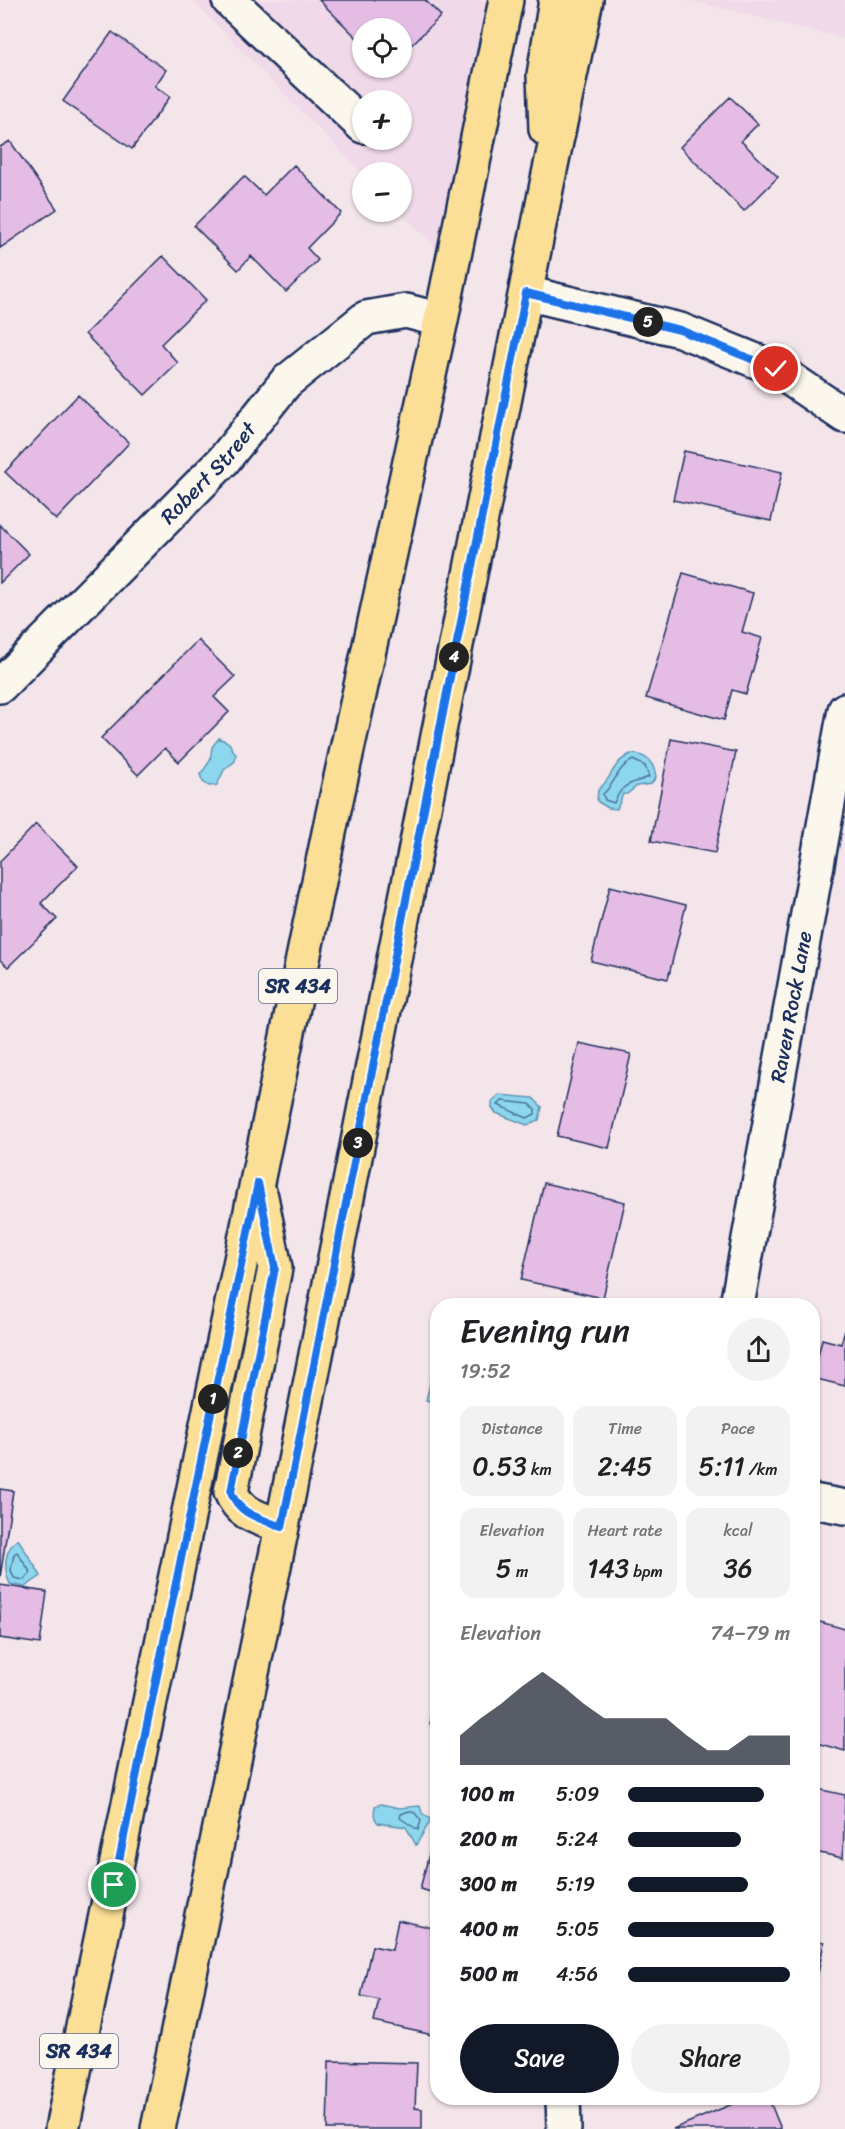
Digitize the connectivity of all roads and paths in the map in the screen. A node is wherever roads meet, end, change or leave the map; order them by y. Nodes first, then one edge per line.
1 (229, 0) edge
2 (507, 0) edge
3 (556, 0) edge
4 (586, 0) edge
5 (352, 116) edge
6 (547, 184) junction
7 (526, 293) junction
8 (441, 320) junction
9 (845, 416) edge
10 (0, 686) edge
11 (845, 710) edge
12 (258, 1183) junction
13 (738, 1298) edge
14 (820, 1503) edge
15 (845, 1508) edge
16 (282, 1527) junction
17 (563, 2105) edge
18 (62, 2129) edge
19 (158, 2129) edge
20 (564, 2129) edge

1 - 5 street
2 - 8 main road, SR 434
3 - 6 main road
4 - 6 main road
6 - 7 main road
7 - 9 street
7 - 16 main road
8 - 10 street, Robert Street
8 - 12 main road, SR 434
11 - 13 street, Raven Rock Lane
12 - 16 main road
12 - 18 main road, SR 434
14 - 15 street
16 - 19 main road
17 - 20 street

